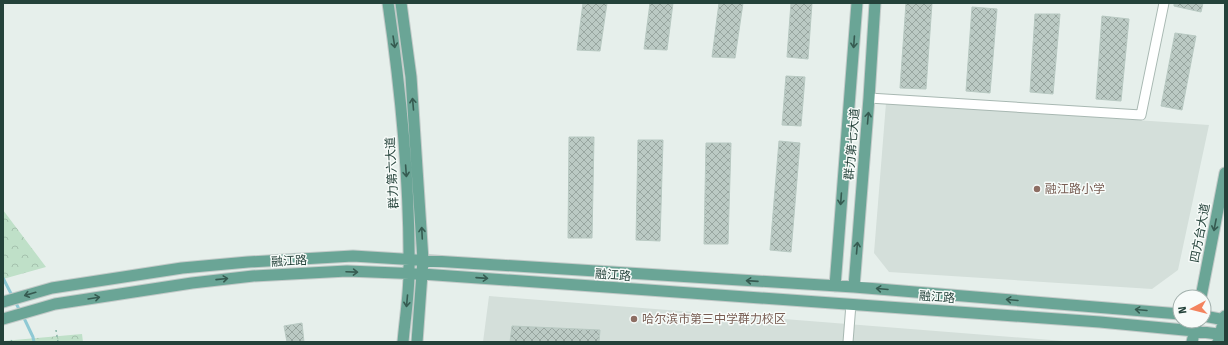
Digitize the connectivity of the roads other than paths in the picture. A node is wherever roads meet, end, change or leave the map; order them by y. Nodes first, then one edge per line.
1 (388, 3) edge
2 (401, 3) edge
3 (857, 3) edge
4 (875, 3) edge
5 (1164, 3) edge
6 (869, 98) junction
7 (1225, 173) edge
8 (409, 258) junction
9 (423, 260) junction
10 (409, 274) junction
11 (422, 274) junction
12 (835, 286) junction
13 (854, 287) junction
14 (1203, 289) edge
15 (5, 301) edge
16 (851, 304) junction
17 (1172, 313) edge
18 (1212, 317) edge
19 (3, 319) edge
20 (1225, 319) edge
21 (1172, 325) edge
22 (1195, 329) edge
23 (1203, 329) edge
24 (1221, 337) edge
25 (403, 342) edge
26 (417, 342) edge
27 (848, 342) edge
28 (1192, 342) edge

1 -> 8 main road, 群力第六大道
9 -> 2 main road
3 -> 12 main road, 群力第七大道
4 - 6 main road, 群力第七大道
5 - 6 lane
13 -> 6 main road, 群力第七大道
7 -> 14 main road, 四方台大道
8 - 9 main road, 融江路
8 - 10 main road, 群力第六大道
8 -> 15 main road, 融江路
9 - 11 main road
12 -> 9 main road, 融江路
10 - 11 main road, 融江路
19 -> 10 main road, 融江路
10 -> 25 main road, 群力第六大道
11 -> 16 main road, 融江路
11 - 26 main road
12 - 13 main road, 融江路
17 -> 13 main road, 融江路
16 - 21 main road, 融江路
16 - 27 lane
18 - 20 main road
20 - 24 main road
22 - 28 main road
23 - 24 main road, 融江路

